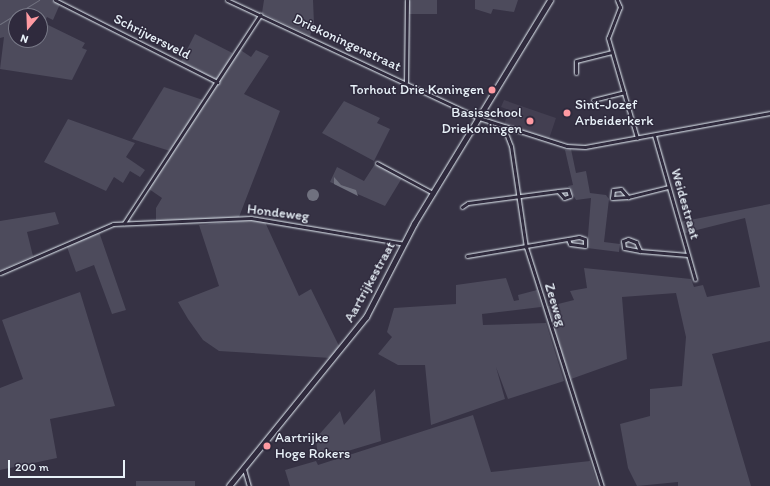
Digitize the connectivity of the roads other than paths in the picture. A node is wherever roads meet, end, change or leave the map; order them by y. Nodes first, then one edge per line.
1 (55, 0) edge
2 (228, 0) edge
3 (407, 0) edge
4 (550, 0) edge
5 (617, 0) edge
6 (260, 15) junction
7 (612, 52) junction
8 (576, 73) dead end
9 (217, 82) junction
10 (406, 82) junction
11 (624, 92) junction
12 (592, 100) dead end
13 (770, 113) edge
14 (479, 118) junction
15 (504, 128) junction
16 (654, 135) junction
17 (637, 138) junction
18 (377, 163) dead end
19 (668, 187) junction
20 (558, 191) dead end
21 (433, 192) junction
22 (518, 196) junction
23 (628, 197) junction
24 (462, 207) dead end
25 (124, 223) junction
26 (568, 239) junction
27 (404, 244) junction
28 (526, 247) junction
29 (640, 250) junction
30 (688, 255) junction
31 (467, 256) dead end
32 (0, 273) edge
33 (695, 279) dead end
34 (244, 468) junction
35 (229, 486) edge
36 (249, 486) edge
37 (602, 486) edge

1 - 9 street, Schrijversveld
2 - 6 street, Driekoningenstraat
3 - 10 street
4 - 14 street, Aartrijkestraat
5 - 7 street
6 - 9 street
6 - 10 street, Driekoningenstraat
7 - 8 street
7 - 11 street
9 - 25 street
10 - 14 street, Driekoningenstraat
11 - 12 street
11 - 17 street
13 - 16 street, Driekoningenstraat
14 - 15 street, Driekoningenstraat
14 - 21 street, Aartrijkestraat
15 - 17 street, Driekoningenstraat
15 - 22 street, Zeeweg
16 - 17 street, Driekoningenstraat
16 - 19 street, Weidestraat
18 - 21 street
19 - 23 street
19 - 30 street, Weidestraat
20 - 22 street
21 - 27 street, Aartrijkestraat
22 - 24 street
22 - 28 street, Zeeweg
23 - 23 street
25 - 27 street, Hondeweg
25 - 32 street, Hondeweg
26 - 26 street
26 - 28 street
27 - 34 street, Aartrijkestraat
28 - 31 street
28 - 37 street, Zeeweg
29 - 29 street
29 - 30 street
30 - 33 street, Weidestraat
34 - 35 street, Aartrijkestraat
34 - 36 street

